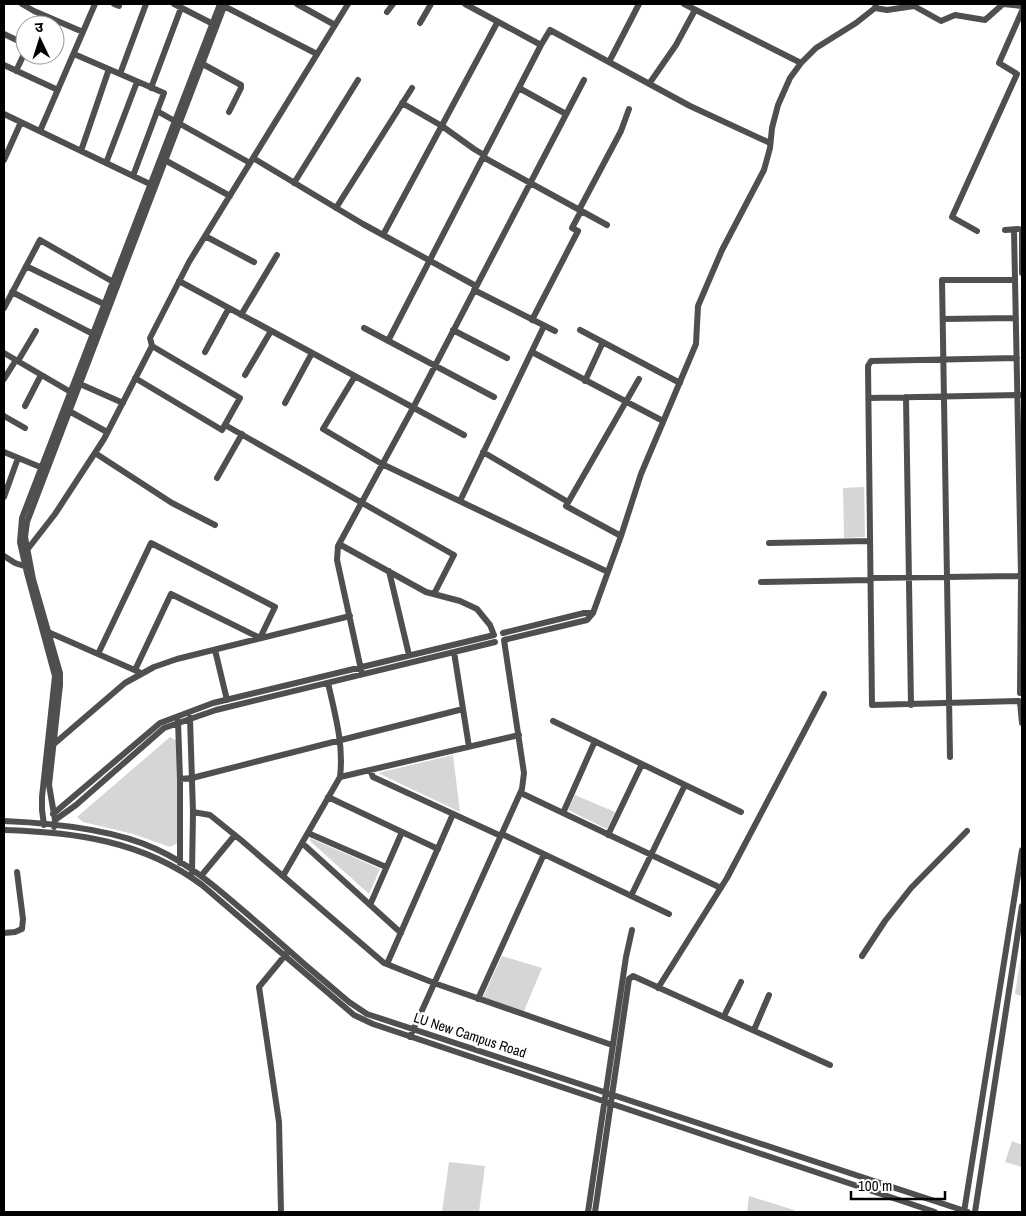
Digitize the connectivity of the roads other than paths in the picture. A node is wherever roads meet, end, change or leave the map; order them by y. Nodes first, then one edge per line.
1 (22, 4) edge
2 (96, 4) edge
3 (146, 4) edge
4 (174, 4) edge
5 (222, 4) edge
6 (297, 4) edge
7 (348, 4) edge
8 (393, 4) edge
9 (431, 4) edge
10 (465, 4) edge
11 (639, 4) edge
12 (684, 4) edge
13 (875, 6) edge
14 (1022, 6) edge
15 (35, 7) edge
16 (181, 8) junction
17 (695, 10) junction
18 (1022, 11) edge
19 (387, 12) dead end
20 (45, 15) edge
21 (420, 23) dead end
22 (497, 23) junction
23 (65, 24) edge
24 (215, 24) junction
25 (335, 25) junction
26 (84, 32) junction
27 (541, 46) junction
28 (74, 54) junction
29 (317, 54) junction
30 (200, 62) junction
31 (609, 62) junction
32 (801, 63) junction
33 (4, 65) edge
34 (19, 65) edge
35 (109, 69) junction
36 (16, 71) junction
37 (120, 74) junction
38 (358, 80) dead end
39 (584, 80) dead end
40 (137, 82) junction
41 (649, 84) junction
42 (150, 88) junction
43 (412, 88) dead end
44 (519, 88) junction
45 (58, 90) junction
46 (402, 103) junction
47 (629, 109) dead end
48 (157, 111) junction
49 (229, 112) dead end
50 (4, 114) edge
51 (566, 114) junction
52 (177, 121) junction
53 (21, 122) junction
54 (442, 126) junction
55 (40, 131) junction
56 (770, 143) junction
57 (81, 151) junction
58 (484, 156) junction
59 (163, 159) junction
60 (4, 160) edge
61 (251, 160) junction
62 (106, 163) junction
63 (133, 176) junction
64 (294, 183) junction
65 (529, 184) junction
66 (153, 185) junction
67 (230, 196) junction
68 (336, 208) junction
69 (580, 210) junction
70 (607, 225) dead end
71 (1019, 229) edge
72 (1005, 230) dead end
73 (977, 231) dead end
74 (383, 235) junction
75 (205, 236) junction
76 (278, 255) dead end
77 (430, 260) junction
78 (254, 262) dead end
79 (26, 266) junction
80 (1022, 272) edge
81 (1016, 280) junction
82 (179, 282) junction
83 (115, 283) junction
84 (475, 288) junction
85 (12, 292) junction
86 (107, 306) junction
87 (4, 308) edge
88 (229, 308) junction
89 (241, 315) junction
90 (1016, 318) junction
91 (943, 319) junction
92 (532, 320) junction
93 (544, 326) junction
94 (364, 328) dead end
95 (454, 330) junction
96 (580, 330) dead end
97 (36, 331) dead end
98 (271, 331) junction
99 (555, 332) dead end
100 (95, 335) junction
101 (388, 341) junction
102 (603, 342) junction
103 (152, 346) junction
104 (205, 352) dead end
105 (532, 352) junction
106 (4, 353) edge
107 (312, 353) junction
108 (507, 358) dead end
109 (1017, 358) junction
110 (944, 360) junction
111 (17, 361) junction
112 (436, 365) junction
113 (41, 375) junction
114 (245, 375) dead end
115 (355, 376) junction
116 (135, 378) junction
117 (4, 379) edge
118 (639, 380) dead end
119 (585, 381) junction
120 (680, 383) junction
121 (80, 384) junction
122 (73, 394) junction
123 (1020, 395) edge
124 (945, 396) junction
125 (494, 397) dead end
126 (906, 397) junction
127 (868, 398) junction
128 (123, 403) junction
129 (285, 403) dead end
130 (626, 403) junction
131 (25, 406) dead end
132 (413, 408) junction
133 (69, 411) junction
134 (4, 416) edge
135 (663, 421) junction
136 (225, 425) junction
137 (26, 428) dead end
138 (107, 432) junction
139 (242, 434) junction
140 (464, 435) dead end
141 (4, 452) edge
142 (95, 452) junction
143 (483, 452) junction
144 (18, 458) junction
145 (382, 464) junction
146 (44, 469) junction
147 (217, 478) dead end
148 (4, 496) edge
149 (362, 502) junction
150 (460, 502) junction
151 (568, 502) junction
152 (215, 525) dead end
153 (621, 536) junction
154 (870, 541) junction
155 (769, 543) dead end
156 (339, 544) junction
157 (26, 550) junction
158 (4, 556) edge
159 (28, 567) junction
160 (389, 571) junction
161 (608, 572) junction
162 (1021, 576) edge
163 (947, 577) junction
164 (909, 578) junction
165 (871, 579) junction
166 (761, 582) dead end
167 (434, 594) junction
168 (38, 608) junction
169 (350, 616) junction
170 (48, 632) junction
171 (503, 636) junction
172 (260, 638) junction
173 (495, 638) junction
174 (215, 650) junction
175 (454, 652) junction
176 (98, 654) junction
177 (409, 655) junction
178 (135, 670) junction
179 (361, 671) junction
180 (143, 673) junction
181 (328, 683) junction
182 (58, 687) junction
183 (1021, 693) edge
184 (824, 694) dead end
185 (227, 700) junction
186 (1020, 702) edge
187 (949, 704) junction
188 (911, 705) junction
189 (463, 709) junction
190 (190, 712) junction
191 (178, 720) junction
192 (190, 720) junction
193 (553, 721) dead end
194 (1022, 723) edge
195 (518, 735) junction
196 (340, 740) junction
197 (595, 741) junction
198 (54, 744) junction
199 (469, 747) junction
200 (950, 757) dead end
201 (642, 764) junction
202 (370, 770) junction
203 (340, 777) junction
204 (192, 778) junction
205 (180, 779) junction
206 (685, 785) junction
207 (521, 793) junction
208 (42, 797) junction
209 (50, 798) junction
210 (328, 798) junction
211 (193, 812) junction
212 (741, 812) dead end
213 (563, 813) junction
214 (453, 814) junction
215 (4, 821) edge
216 (44, 823) junction
217 (54, 823) junction
218 (4, 830) edge
219 (45, 831) junction
220 (402, 832) junction
221 (967, 832) dead end
222 (308, 833) junction
223 (235, 835) junction
224 (502, 835) junction
225 (608, 835) junction
226 (302, 843) junction
227 (438, 849) junction
228 (1022, 850) edge
229 (544, 854) junction
230 (651, 855) junction
231 (180, 866) junction
232 (386, 867) junction
233 (192, 870) junction
234 (17, 872) dead end
235 (201, 876) junction
236 (283, 876) junction
237 (192, 878) junction
238 (721, 888) junction
239 (631, 896) junction
240 (370, 905) junction
241 (1022, 906) edge
242 (669, 914) dead end
243 (632, 930) dead end
244 (4, 933) edge
245 (401, 933) junction
246 (286, 953) junction
247 (862, 956) dead end
248 (387, 964) junction
249 (741, 982) dead end
250 (434, 984) junction
251 (658, 988) junction
252 (769, 995) dead end
253 (478, 999) junction
254 (997, 1014) junction
255 (724, 1016) junction
256 (1005, 1016) junction
257 (413, 1030) junction
258 (754, 1030) junction
259 (410, 1037) junction
260 (612, 1044) junction
261 (830, 1065) dead end
262 (608, 1093) junction
263 (607, 1104) junction
264 (281, 1212) edge
265 (588, 1212) edge
266 (595, 1212) edge
267 (935, 1212) edge
268 (966, 1212) edge
269 (974, 1212) edge

1 - 15 street
2 - 26 street
3 - 37 street
4 - 16 street
5 - 24 street
5 - 29 street
6 - 25 street
7 - 25 street
8 - 19 street
9 - 21 street
10 - 22 street
11 - 31 street
12 - 17 street
13 - 14 street
13 - 32 street
15 - 20 street
16 - 24 street
16 - 42 street
17 - 32 street
17 - 41 street
18 - 73 street
22 - 27 street
22 - 54 street
23 - 26 street
24 - 30 street
25 - 29 street
26 - 28 street
27 - 31 street
27 - 44 street
28 - 35 street
28 - 45 street
29 - 61 street
30 - 49 street
30 - 52 street
31 - 41 street
32 - 56 street
33 - 36 street
34 - 36 street
35 - 37 street
35 - 57 street
36 - 45 street
37 - 40 street
38 - 64 street
39 - 51 street
40 - 42 street
40 - 62 street
41 - 56 street
42 - 48 street
43 - 46 street
44 - 51 street
44 - 58 street
45 - 55 street
46 - 54 street
46 - 68 street
47 - 69 street
48 - 52 street
48 - 63 street
50 - 53 street
51 - 65 street
52 - 59 street
52 - 61 street
53 - 55 street
53 - 60 street
54 - 58 street
54 - 74 street
55 - 57 street
56 - 120 street
57 - 62 street
58 - 65 street
58 - 77 street
59 - 66 street
59 - 67 street
61 - 64 street
61 - 67 street
62 - 63 street
63 - 66 street
64 - 68 street
65 - 69 street
65 - 84 street
66 - 83 street
67 - 75 street
68 - 74 street
69 - 70 street
69 - 92 street
71 - 72 street
71 - 80 street
71 - 81 street
74 - 77 street
75 - 78 street
75 - 82 street
76 - 89 street
77 - 84 street
77 - 101 street
79 - 83 street
79 - 85 street
79 - 86 street
81 - 90 street
81 - 91 street
82 - 88 street
82 - 103 street
83 - 86 street
84 - 92 street
84 - 95 street
85 - 87 street
85 - 100 street
86 - 100 street
88 - 89 street
88 - 104 street
89 - 98 street
90 - 91 street
90 - 109 street
91 - 110 street
92 - 93 street
93 - 99 street
93 - 105 street
94 - 101 street
95 - 108 street
95 - 112 street
96 - 102 street
97 - 111 street
98 - 107 street
98 - 114 street
100 - 121 street
100 - 122 street
101 - 112 street
102 - 119 street
102 - 120 street
103 - 116 street
103 - 136 street
105 - 119 street
105 - 143 street
106 - 111 street
107 - 115 street
107 - 129 street
109 - 110 street
109 - 123 street
110 - 124 street
110 - 127 street
111 - 113 street
111 - 117 street
112 - 125 street
112 - 132 street
113 - 122 street
113 - 131 street
115 - 132 street
115 - 145 street
116 - 128 street
116 - 136 street
118 - 130 street
119 - 130 street
120 - 135 street
121 - 122 street
121 - 128 street
122 - 133 street
122 - 146 street
123 - 124 street
123 - 162 street
124 - 126 street
124 - 163 street
126 - 127 street
126 - 164 street
127 - 154 street
128 - 138 street
130 - 135 street
130 - 151 street
132 - 140 street
132 - 145 street
133 - 138 street
133 - 146 street
134 - 137 street
135 - 153 street
136 - 139 street
138 - 142 street
139 - 147 street
139 - 149 street
141 - 144 street
142 - 152 street
142 - 157 street
143 - 150 street
143 - 151 street
144 - 146 street
144 - 148 street
145 - 149 street
145 - 150 street
146 - 157 street
146 - 159 street
149 - 156 street
149 - 167 street
150 - 161 street
151 - 153 street
153 - 161 street
154 - 155 street
154 - 165 street
156 - 160 street
156 - 169 street
157 - 159 street
158 - 159 street
159 - 168 street
160 - 167 street
160 - 177 street
161 - 171 street
162 - 163 street
162 - 183 street
163 - 164 street
163 - 187 street
164 - 165 street
164 - 188 street
165 - 166 street
165 - 188 street
167 - 173 street
168 - 170 street
168 - 182 street
169 - 172 street
169 - 179 street
170 - 176 street
170 - 182 street
171 - 173 street
171 - 173 street
171 - 195 street
172 - 174 street
172 - 176 street
172 - 178 street
173 - 175 street
173 - 177 street
174 - 180 street
174 - 185 street
175 - 179 street
175 - 189 street
176 - 178 street
177 - 179 street
178 - 180 street
179 - 181 street
179 - 185 street
180 - 198 street
181 - 192 street
181 - 196 street
182 - 198 street
182 - 208 street
183 - 186 street
184 - 238 street
185 - 190 street
186 - 187 street
186 - 194 street
187 - 188 street
187 - 200 street
189 - 196 street
189 - 199 street
190 - 191 street
190 - 192 street
191 - 192 street
191 - 205 street
191 - 217 street
192 - 204 street
193 - 197 street
195 - 199 street
195 - 207 street
196 - 203 street
196 - 204 street
197 - 201 street
197 - 213 street
198 - 209 street
199 - 202 street
201 - 206 street
201 - 225 street
202 - 203 street
202 - 214 street
203 - 210 street
204 - 205 street
204 - 211 street
205 - 231 street
206 - 212 street
206 - 230 street
207 - 213 street
207 - 224 street
208 - 209 street
208 - 216 street
209 - 217 street
210 - 220 street
210 - 222 street
211 - 223 street
211 - 233 street
213 - 225 street
214 - 224 street
214 - 227 street
215 - 216 street, LU New Campus Road
216 - 217 street, LU New Campus Road
216 - 219 street
217 - 219 street, LU New Campus Road
217 - 231 street, LU New Campus Road
218 - 219 street, LU New Campus Road
220 - 227 street
220 - 232 street
221 - 247 street
222 - 226 street
222 - 232 street
223 - 235 street
223 - 236 street
224 - 229 street
224 - 250 street
225 - 230 street
226 - 236 street
226 - 240 street
227 - 245 street
228 - 254 street
229 - 239 street
229 - 253 street
230 - 238 street
230 - 239 street
231 - 233 street, LU New Campus Road
231 - 237 street, LU New Campus Road
232 - 240 street
233 - 235 street, LU New Campus Road
233 - 237 street
234 - 244 street
235 - 246 street, LU New Campus Road
236 - 248 street
237 - 246 street, LU New Campus Road
238 - 251 street
239 - 242 street
240 - 245 street
241 - 256 street
243 - 260 street
245 - 248 street
246 - 257 street, LU New Campus Road
246 - 259 street, LU New Campus Road
246 - 264 street
248 - 250 street
249 - 255 street
250 - 253 street
250 - 257 street
251 - 255 street
251 - 262 street
252 - 258 street
253 - 260 street
254 - 256 street
254 - 268 street
255 - 258 street
256 - 269 street
257 - 259 street
257 - 262 street, LU New Campus Road
258 - 261 street
259 - 263 street, LU New Campus Road
260 - 262 street
262 - 263 street
262 - 268 street, LU New Campus Road
263 - 265 street
263 - 266 street
263 - 267 street, LU New Campus Road

